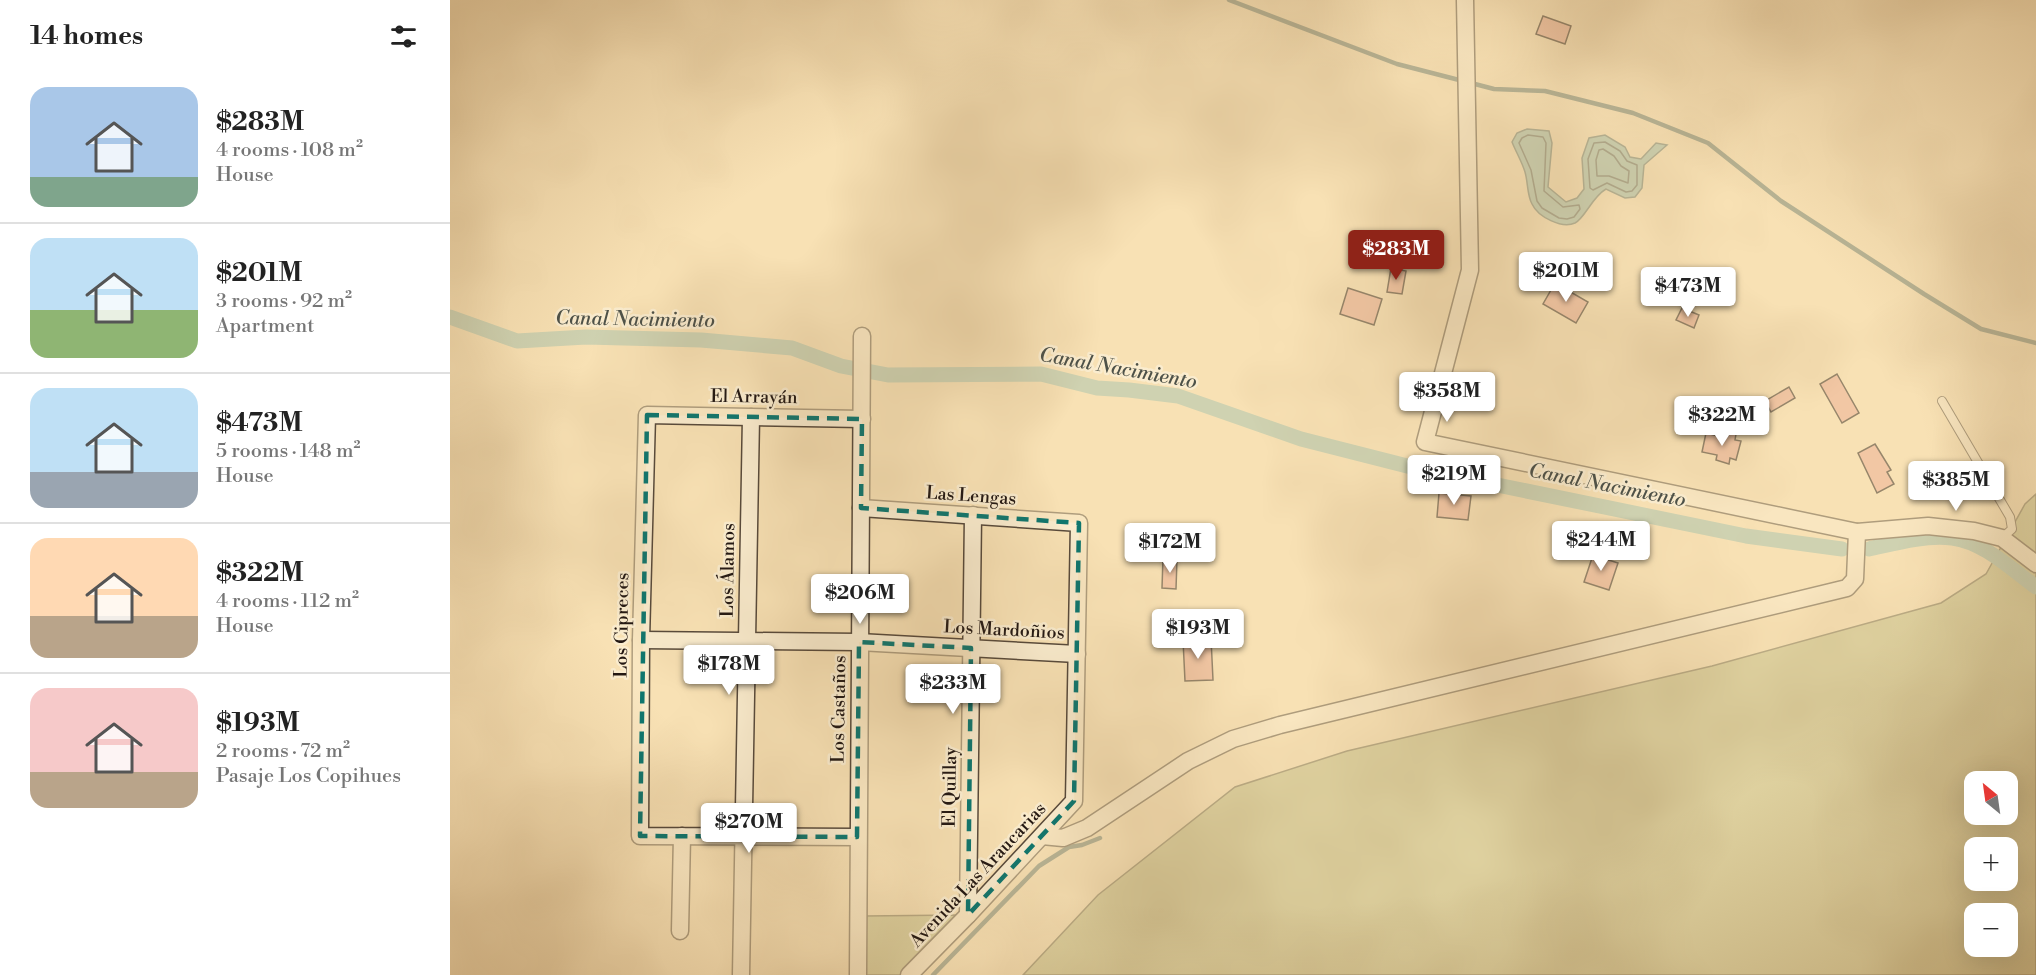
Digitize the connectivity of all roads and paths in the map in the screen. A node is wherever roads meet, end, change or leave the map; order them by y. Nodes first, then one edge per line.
1 (1465, 0) edge
2 (862, 336) dead end
3 (1942, 401) dead end
4 (647, 415) joint
5 (750, 417) junction
6 (862, 419) junction
7 (861, 508) junction
8 (973, 515) junction
9 (1857, 532) junction
10 (2002, 538) junction
11 (2036, 564) edge
12 (641, 640) junction
13 (747, 640) junction
14 (859, 642) junction
15 (971, 648) junction
16 (1077, 654) junction
17 (682, 836) junction
18 (743, 836) junction
19 (1042, 836) junction
20 (857, 837) junction
21 (968, 915) junction
22 (680, 931) dead end
23 (741, 975) edge
24 (858, 975) edge
25 (909, 975) edge

1 - 9 street
2 - 6 street, Los Castaños
3 - 10 lane
4 - 5 street, El Arrayán
4 - 12 street, Los Cipreces
5 - 6 street, El Arrayán
5 - 13 street, Los Álamos
6 - 7 street, Los Castaños
7 - 8 street, Las Lengas
7 - 14 street, Los Castaños
8 - 15 street, El Quillay
8 - 16 street, Las Lengas
9 - 10 street
9 - 19 street
10 - 11 street
12 - 13 street, Los Mardoñios
12 - 17 street, Los Cipreces
13 - 14 street, Los Mardoñios
13 - 18 street, Los Álamos
14 - 15 street, Los Mardoñios
14 - 20 street, Los Castaños
15 - 16 street, Los Mardoñios
15 - 21 street, El Quillay
16 - 19 street, Avenida Las Araucarias
17 - 18 street
17 - 22 street
18 - 20 street
18 - 23 street, Los Álamos
19 - 21 street, Avenida Las Araucarias
20 - 24 street, Los Castaños
21 - 25 street, Avenida Las Araucarias

